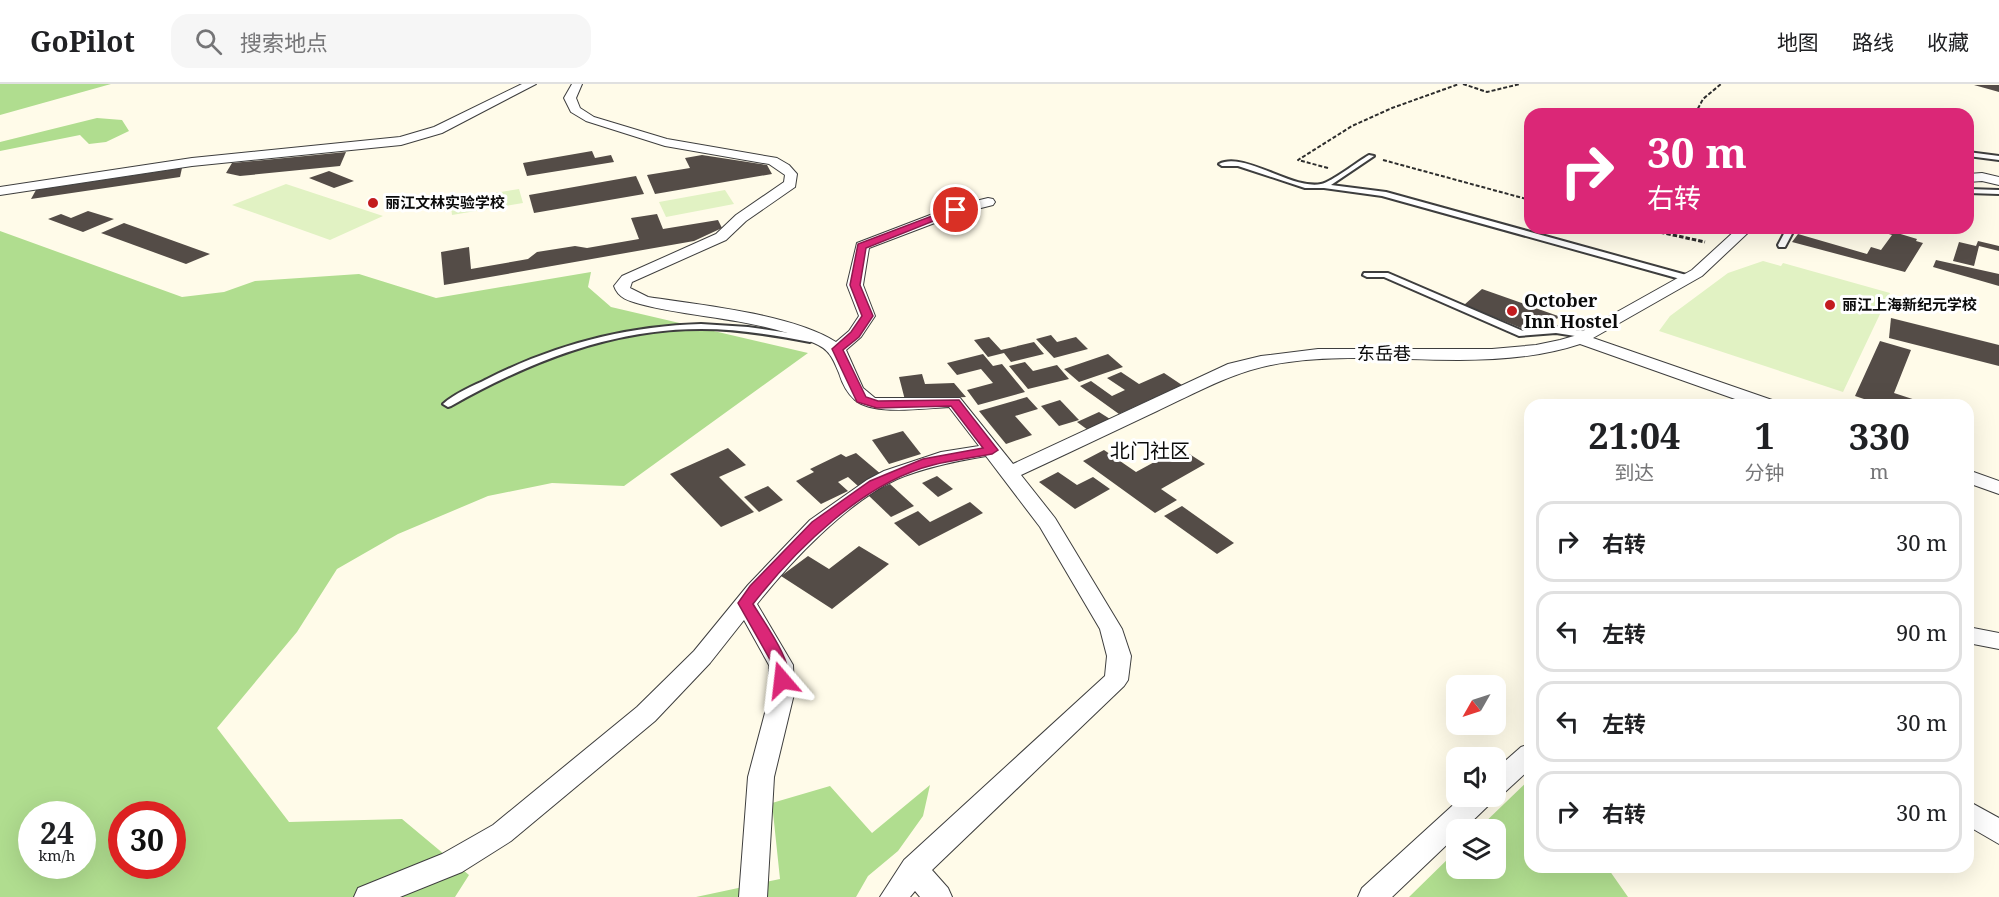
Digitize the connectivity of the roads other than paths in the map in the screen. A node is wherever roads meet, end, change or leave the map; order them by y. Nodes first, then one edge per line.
1 (531, 84) edge
2 (577, 84) edge
3 (1974, 155) edge
4 (1371, 156) road end
5 (1999, 158) edge
6 (1222, 164) dead end
7 (1974, 177) edge
8 (1999, 181) edge
9 (1324, 186) junction
10 (0, 191) edge
11 (1974, 191) edge
12 (1999, 192) edge
13 (988, 202) dead end
14 (1524, 233) edge
15 (1528, 234) edge
16 (1740, 234) edge
17 (1788, 234) edge
18 (1782, 245) dead end
19 (1367, 275) dead end
20 (1687, 278) junction
21 (1584, 337) junction
22 (830, 345) junction
23 (1753, 399) edge
24 (448, 404) dead end
25 (992, 450) junction
26 (1010, 473) junction
27 (1974, 478) edge
28 (1999, 488) edge
29 (745, 603) junction
30 (1974, 636) edge
31 (1999, 641) edge
32 (1524, 759) edge
33 (1506, 775) edge
34 (1470, 807) edge
35 (1974, 816) edge
36 (1999, 832) edge
37 (914, 869) junction
38 (368, 897) edge
39 (753, 897) edge
40 (894, 897) edge
41 (938, 897) edge
42 (1372, 897) edge

1 - 10 street
2 - 22 street
3 - 5 lane
4 - 9 lane
6 - 9 lane
7 - 8 street
9 - 14 lane
11 - 12 lane
13 - 22 street
15 - 20 lane
16 - 20 street, 东岳巷
17 - 18 lane
19 - 21 lane
20 - 21 street, 东岳巷
21 - 23 street
21 - 26 street, 东岳巷
22 - 24 lane
22 - 25 street
25 - 26 street
25 - 29 street
26 - 37 street
27 - 28 street
29 - 38 street
29 - 39 street
30 - 31 street
32 - 33 street
34 - 42 street
35 - 36 street
37 - 40 street
37 - 41 street

